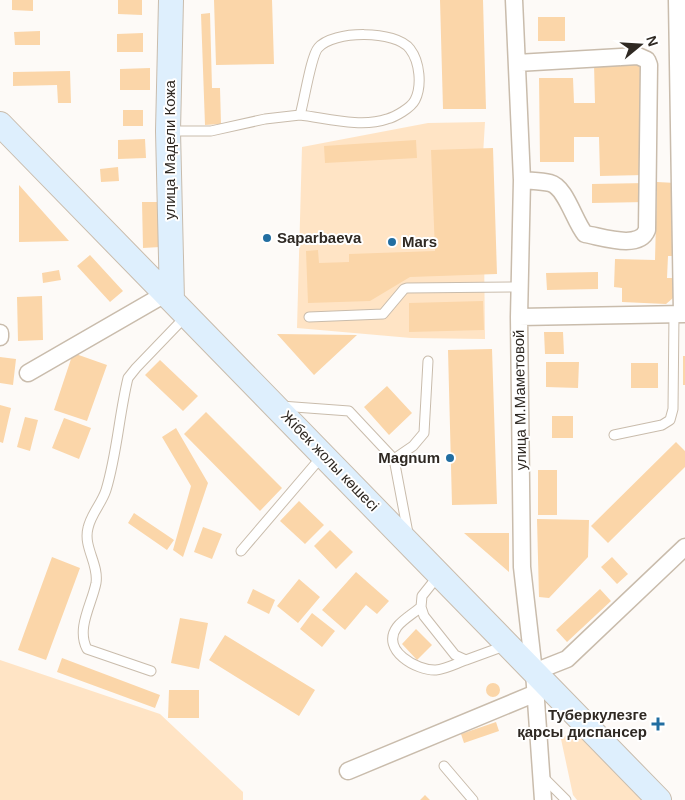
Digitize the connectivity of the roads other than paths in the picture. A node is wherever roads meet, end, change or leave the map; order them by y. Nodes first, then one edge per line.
1 (171, 0) edge
2 (514, 0) edge
3 (678, 0) edge
4 (517, 63) junction
5 (300, 115) junction
6 (0, 124) edge
7 (168, 131) junction
8 (522, 180) junction
9 (519, 287) junction
10 (175, 303) junction
11 (680, 314) edge
12 (309, 317) dead end
13 (518, 317) junction
14 (428, 361) dead end
15 (28, 373) dead end
16 (276, 406) junction
17 (614, 435) dead end
18 (323, 454) junction
19 (394, 459) junction
20 (410, 543) junction
21 (685, 548) edge
22 (240, 551) dead end
23 (440, 574) junction
24 (421, 607) junction
25 (508, 645) junction
26 (466, 660) junction
27 (151, 671) dead end
28 (535, 682) junction
29 (444, 766) dead end
30 (348, 771) dead end
31 (542, 776) junction
32 (473, 800) edge
33 (543, 800) edge
34 (566, 800) edge
35 (659, 800) edge

1 - 7 main road, улица Мадели Кожа
2 - 4 street, улица М.Маметовой
3 - 11 street
4 - 8 street, улица М.Маметовой
4 - 8 street
5 - 5 lane
5 - 7 lane
6 - 10 main road, Жібек жолы көшесі
7 - 10 main road, улица Мадели Кожа
8 - 9 street, улица М.Маметовой
9 - 12 lane
9 - 13 street, улица М.Маметовой
10 - 15 street
10 - 16 main road, Жібек жолы көшесі
10 - 27 lane
11 - 13 street
11 - 17 lane
13 - 28 street, улица М.Маметовой
14 - 19 lane
16 - 18 main road, Жібек жолы көшесі
16 - 19 lane
18 - 20 main road, Жібек жолы көшесі
18 - 22 lane
19 - 20 lane
20 - 23 main road, Жібек жолы көшесі
21 - 28 street
23 - 24 lane
23 - 25 main road, Жібек жолы көшесі
24 - 26 lane
24 - 26 lane
25 - 26 lane
25 - 28 main road, Жібек жолы көшесі
28 - 30 street
28 - 31 street, улица М.Маметовой
28 - 35 main road, Жібек жолы көшесі
29 - 32 lane
31 - 33 street, улица М.Маметовой
31 - 34 lane

